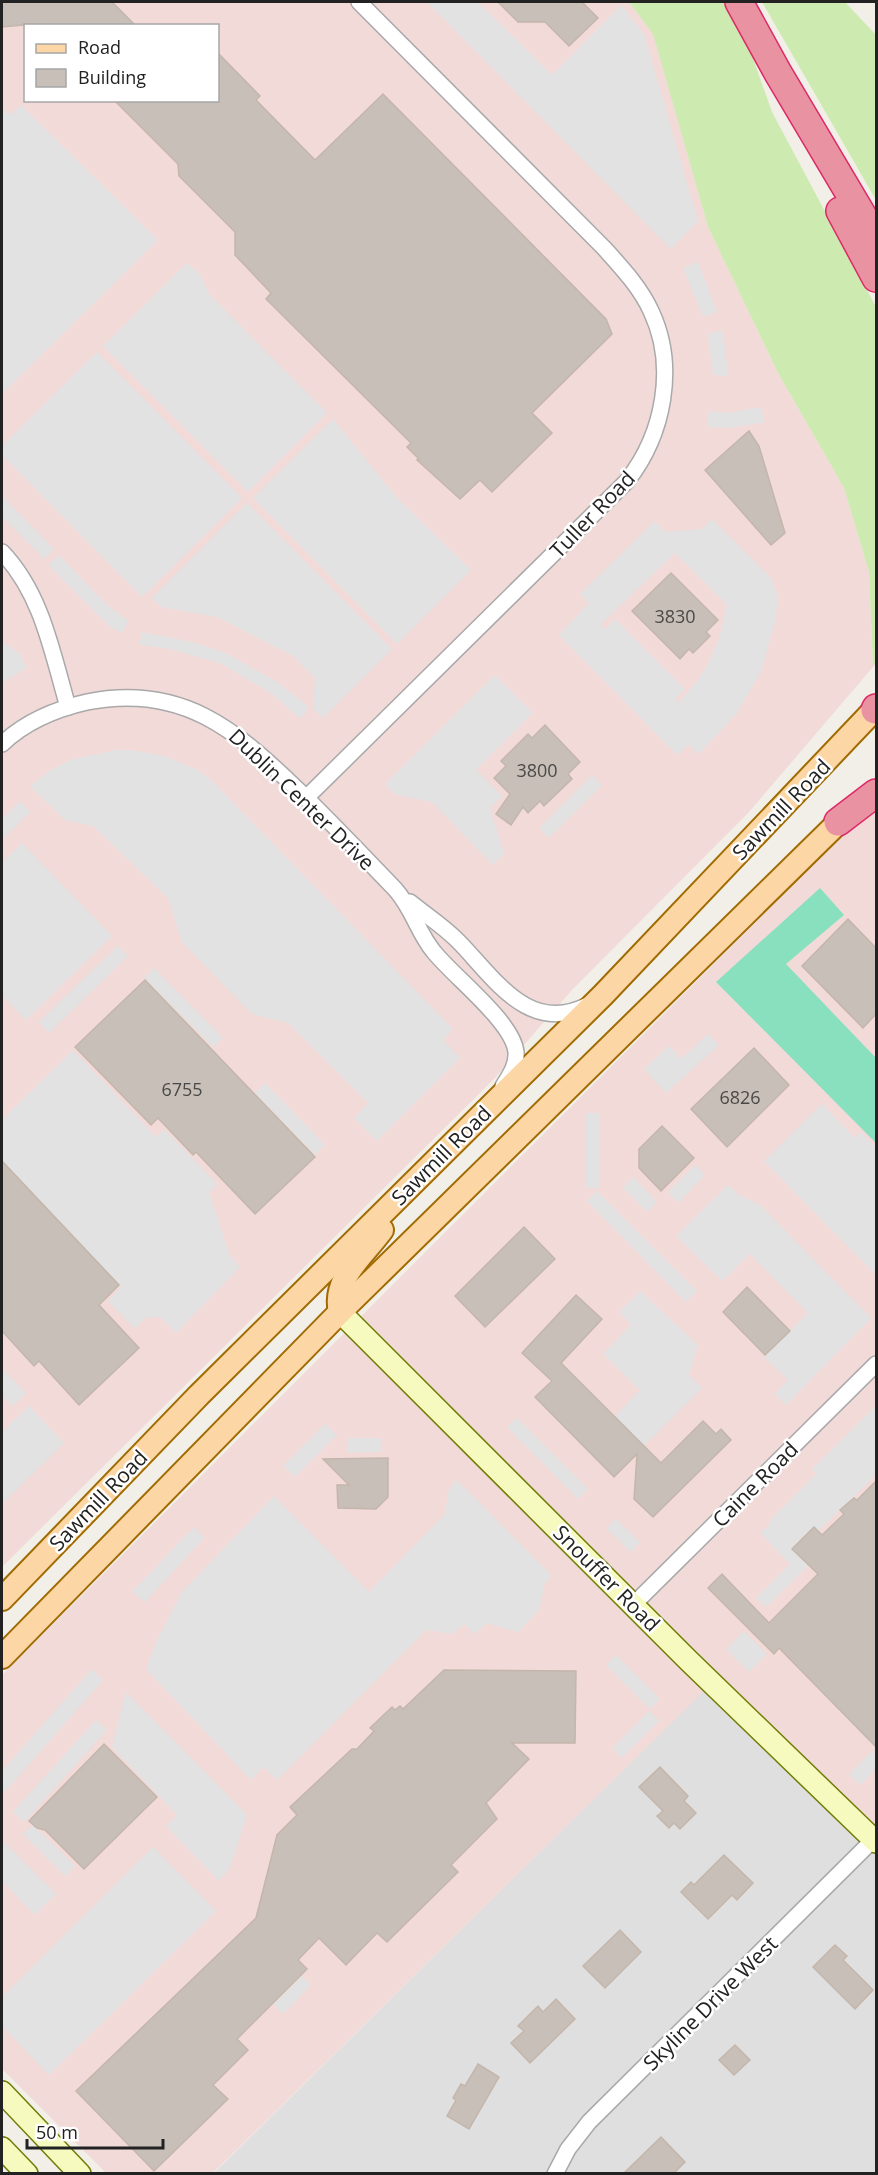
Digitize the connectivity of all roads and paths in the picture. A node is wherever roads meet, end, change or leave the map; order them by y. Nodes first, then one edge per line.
1 (359, 2) edge
2 (739, 2) edge
3 (778, 73) junction
4 (876, 238) edge
5 (876, 278) edge
6 (2, 552) edge
7 (68, 707) junction
8 (876, 708) edge
9 (2, 744) edge
10 (876, 784) edge
11 (876, 793) edge
12 (306, 798) junction
13 (838, 822) junction
14 (395, 889) junction
15 (603, 995) junction
16 (480, 1117) junction
17 (434, 1162) junction
18 (340, 1312) junction
19 (876, 1364) edge
20 (2, 1599) edge
21 (633, 1605) junction
22 (2, 1657) edge
23 (875, 1840) edge
24 (2, 2092) edge
25 (2, 2148) edge
26 (27, 2174) edge
27 (80, 2174) edge
28 (555, 2174) edge

1 - 12 street, Tuller Road
2 - 3 highway
3 - 4 highway
3 - 5 highway
6 - 7 street
7 - 9 street, Dublin Center Drive
7 - 12 street, Dublin Center Drive
8 - 15 main road, Sawmill Road
10 - 13 main road, Sawmill Road
11 - 13 highway
12 - 14 street, Dublin Center Drive
13 - 18 main road, Sawmill Road
14 - 15 street, Dublin Center Drive
14 - 16 street, Dublin Center Drive
15 - 16 main road, Sawmill Road
16 - 17 main road, Sawmill Road
17 - 18 main road
17 - 20 main road, Sawmill Road
18 - 21 main road, Snouffer Road
18 - 22 main road, Sawmill Road
19 - 21 street, Caine Road
21 - 23 main road, Snouffer Road
23 - 28 street, Skyline Drive West
24 - 27 main road
25 - 26 main road

